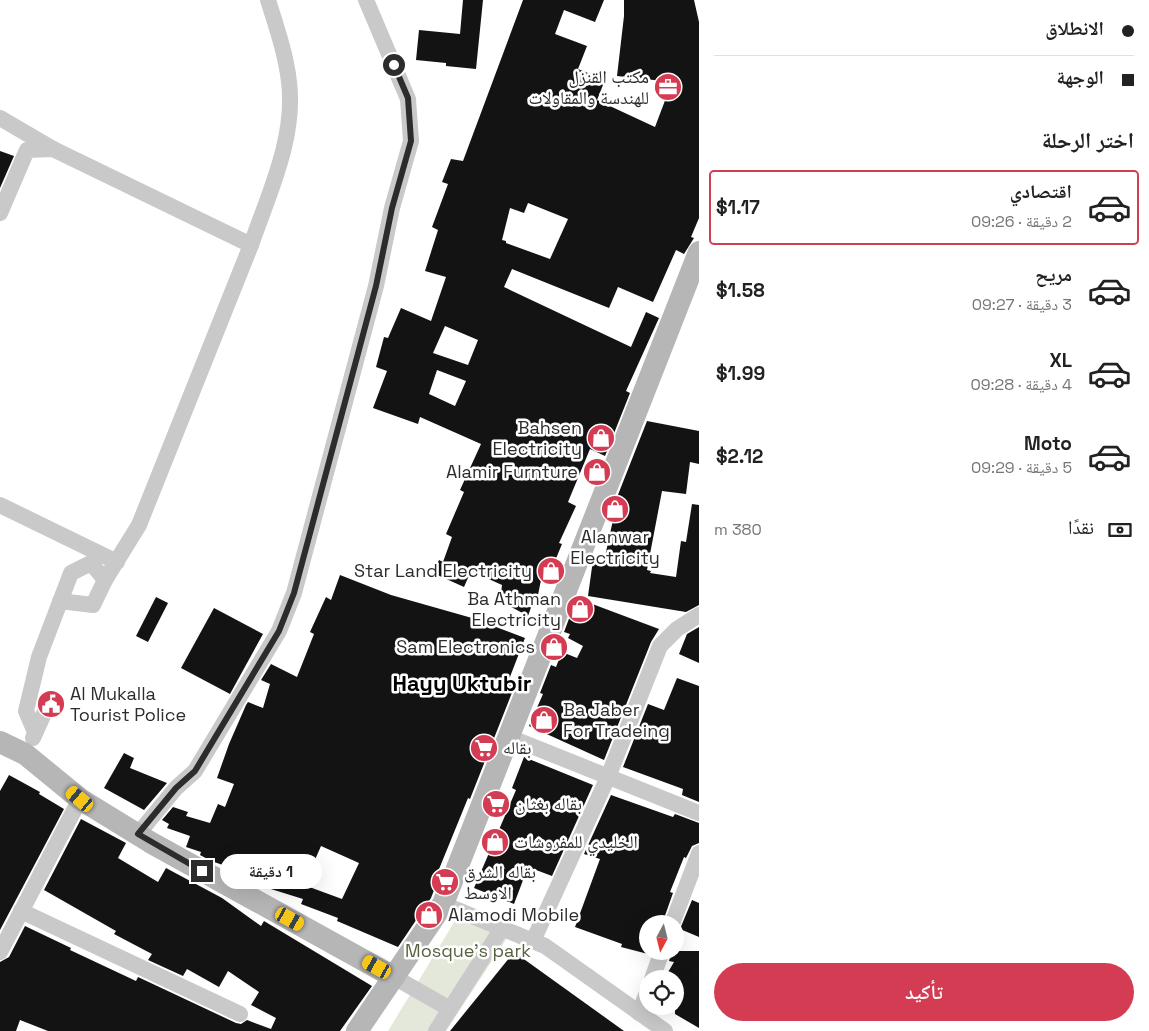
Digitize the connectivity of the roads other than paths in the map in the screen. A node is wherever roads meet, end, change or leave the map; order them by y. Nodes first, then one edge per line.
1 (268, 0) edge
2 (366, 0) edge
3 (0, 118) edge
4 (53, 149) junction
5 (0, 214) edge
6 (252, 245) junction
7 (699, 252) edge
8 (0, 505) edge
9 (116, 562) junction
10 (105, 580) junction
11 (60, 601) junction
12 (699, 615) edge
13 (51, 698) dead end
14 (35, 732) junction
15 (508, 737) junction
16 (0, 742) edge
17 (25, 754) junction
18 (608, 777) junction
19 (80, 799) junction
20 (699, 813) edge
21 (138, 834) junction
22 (699, 853) edge
23 (443, 904) junction
24 (21, 911) junction
25 (675, 915) edge
26 (502, 928) junction
27 (533, 941) junction
28 (0, 952) edge
29 (394, 977) junction
30 (450, 1009) junction
31 (639, 1013) edge
32 (240, 1014) dead end
33 (642, 1015) edge
34 (357, 1031) edge
35 (436, 1031) edge
36 (665, 1031) edge

1 - 6 street
2 - 21 street
3 - 4 street
4 - 5 street
4 - 6 street
6 - 9 street
7 - 15 street
8 - 9 street
9 - 10 street
10 - 11 street
10 - 11 street
11 - 14 street
12 - 18 street
13 - 14 street
14 - 17 street
15 - 18 street
15 - 23 street
16 - 17 street
17 - 19 street
18 - 20 street
18 - 27 street
19 - 21 street
19 - 24 street
21 - 29 street
22 - 25 street
23 - 26 street
23 - 29 street
24 - 28 street
24 - 32 street
26 - 27 street
26 - 30 street
27 - 31 street
29 - 30 street
29 - 34 street
30 - 35 street
33 - 36 street

